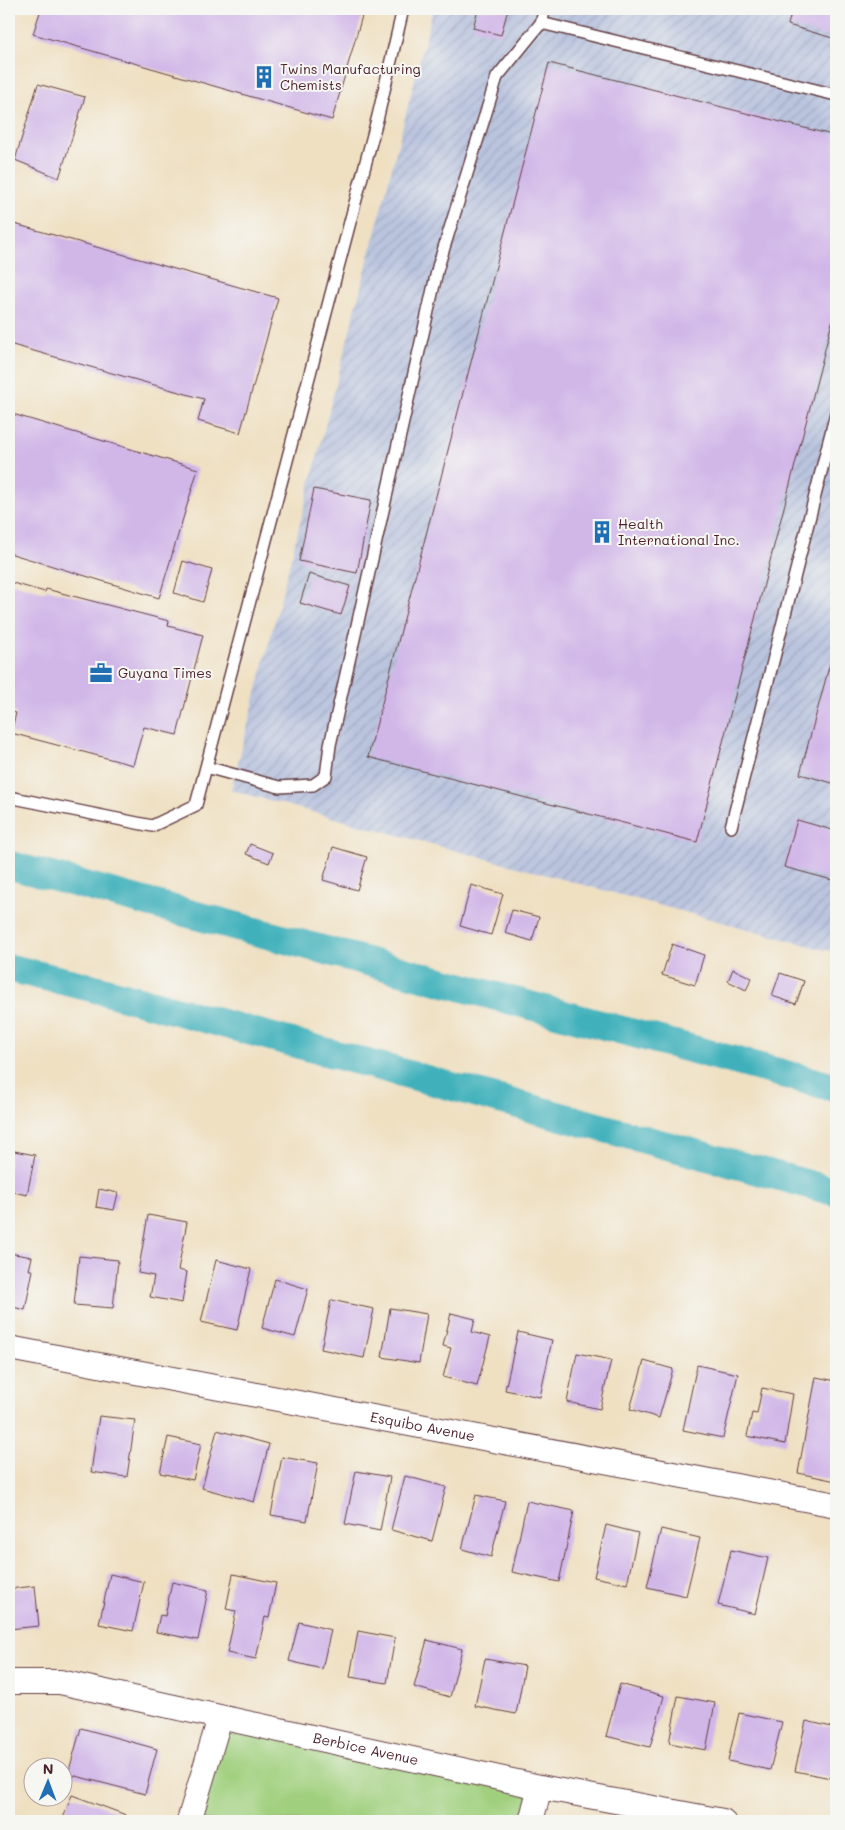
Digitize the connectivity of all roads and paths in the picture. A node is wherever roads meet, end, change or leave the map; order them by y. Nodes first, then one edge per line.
1 (402, 9) edge
2 (545, 9) edge
3 (541, 23) junction
4 (836, 95) edge
5 (836, 413) edge
6 (206, 767) junction
7 (9, 797) edge
8 (731, 827) dead end
9 (9, 1348) edge
10 (836, 1505) edge
11 (9, 1682) edge
12 (220, 1718) junction
13 (540, 1787) junction
14 (189, 1821) edge
15 (531, 1821) edge
16 (723, 1821) edge

1 - 6 lane
2 - 3 lane
3 - 4 lane
3 - 6 lane
5 - 8 lane
6 - 7 lane
9 - 10 street, Esquibo Avenue
11 - 12 street, Berbice Avenue
12 - 13 street, Berbice Avenue
12 - 14 street
13 - 15 street
13 - 16 street, Berbice Avenue

